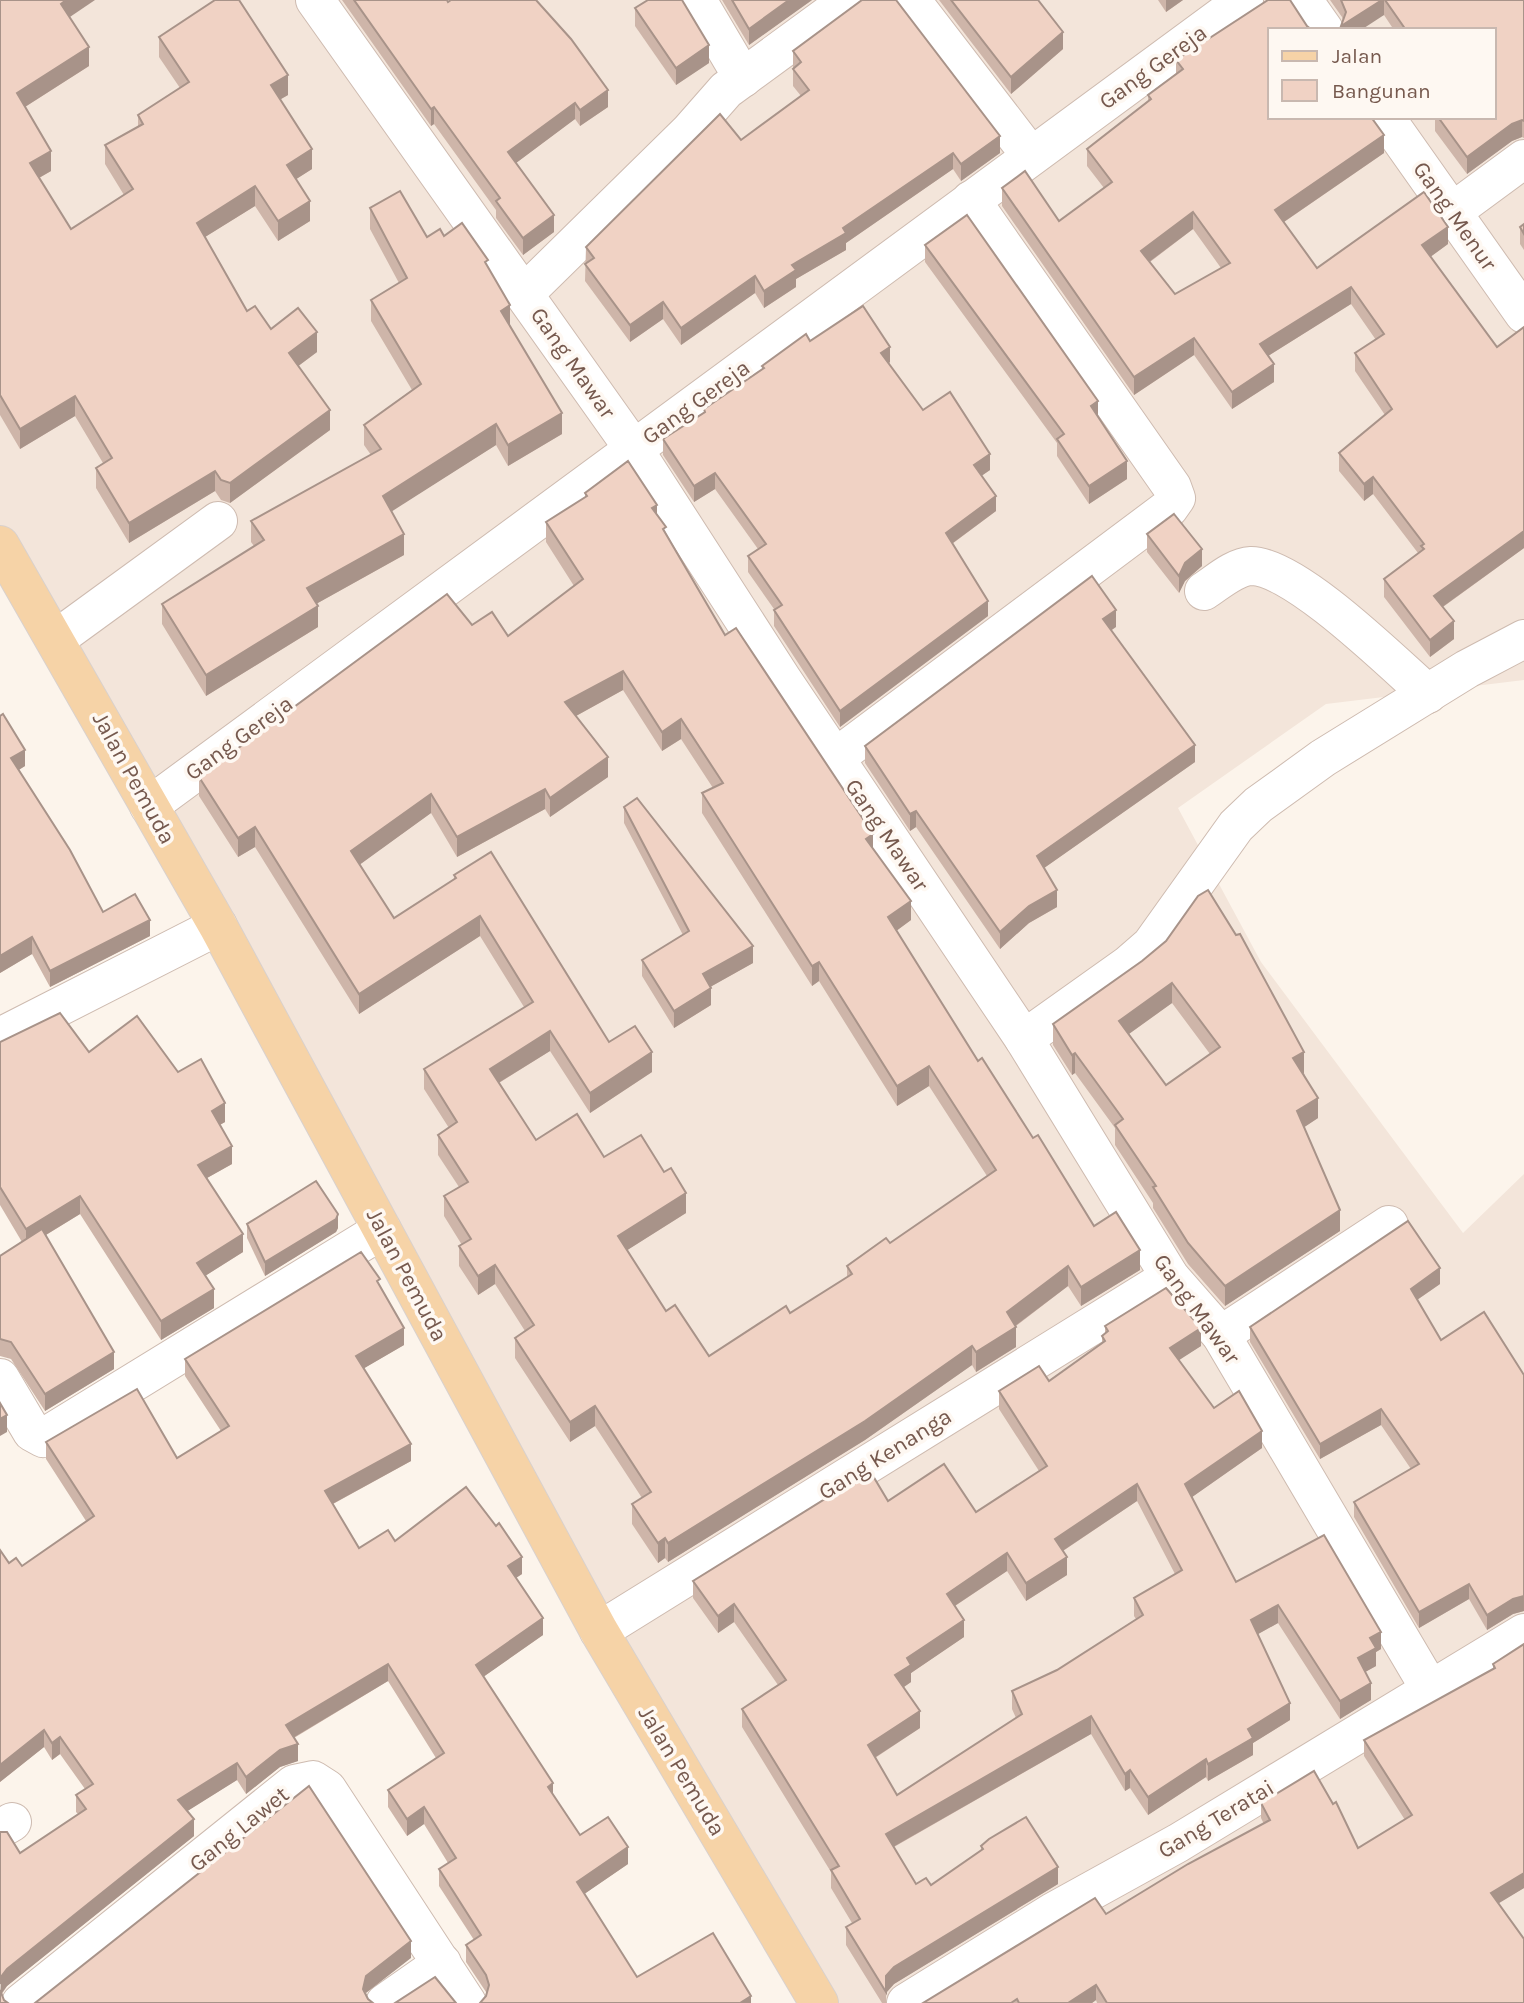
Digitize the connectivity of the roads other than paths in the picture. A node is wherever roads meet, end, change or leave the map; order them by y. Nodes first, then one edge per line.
1 (315, 0) edge
2 (697, 0) edge
3 (849, 0) edge
4 (911, 0) edge
5 (1244, 0) edge
6 (1303, 0) edge
7 (1323, 28) edge
8 (743, 78) junction
9 (1386, 119) edge
10 (1031, 156) junction
11 (1524, 159) edge
12 (971, 200) junction
13 (1452, 212) junction
14 (524, 294) junction
15 (1524, 314) edge
16 (633, 448) junction
17 (218, 521) dead end
18 (0, 545) edge
19 (1204, 591) dead end
20 (56, 639) junction
21 (1524, 639) edge
22 (1428, 694) junction
23 (835, 758) junction
24 (149, 806) junction
25 (218, 926) junction
26 (0, 1037) edge
27 (1024, 1039) junction
28 (1390, 1225) dead end
29 (382, 1230) junction
30 (1170, 1277) junction
31 (1221, 1335) junction
32 (0, 1378) edge
33 (599, 1631) junction
34 (1524, 1633) edge
35 (1430, 1689) junction
36 (442, 1963) junction
37 (21, 2003) edge
38 (385, 2003) edge
39 (467, 2003) edge
40 (818, 2003) edge
41 (906, 2003) edge

1 - 14 street, Gang Mawar
2 - 8 street
3 - 8 street
4 - 10 street
5 - 10 street, Gang Gereja
6 - 7 street
8 - 14 street
9 - 13 street, Gang Menur
10 - 12 street, Gang Gereja
11 - 13 street
12 - 16 street, Gang Gereja
12 - 23 street
13 - 15 street, Gang Menur
14 - 16 street, Gang Mawar
16 - 23 street, Gang Mawar
16 - 24 street, Gang Gereja
17 - 20 street
18 - 20 main road, Jalan Pemuda
19 - 22 street
20 - 24 main road, Jalan Pemuda
21 - 22 street
22 - 27 street
23 - 27 street, Gang Mawar
24 - 25 main road, Jalan Pemuda
25 - 26 street
25 - 29 main road, Jalan Pemuda
27 - 30 street, Gang Mawar
28 - 31 street
29 - 32 street
29 - 33 main road, Jalan Pemuda
30 - 31 street, Gang Mawar
30 - 33 street, Gang Kenanga
31 - 35 street, Gang Mawar
33 - 40 main road, Jalan Pemuda
34 - 35 street, Gang Teratai
35 - 41 street, Gang Teratai
36 - 37 street, Gang Lawet
36 - 38 street
36 - 39 street, Gang Lawet

